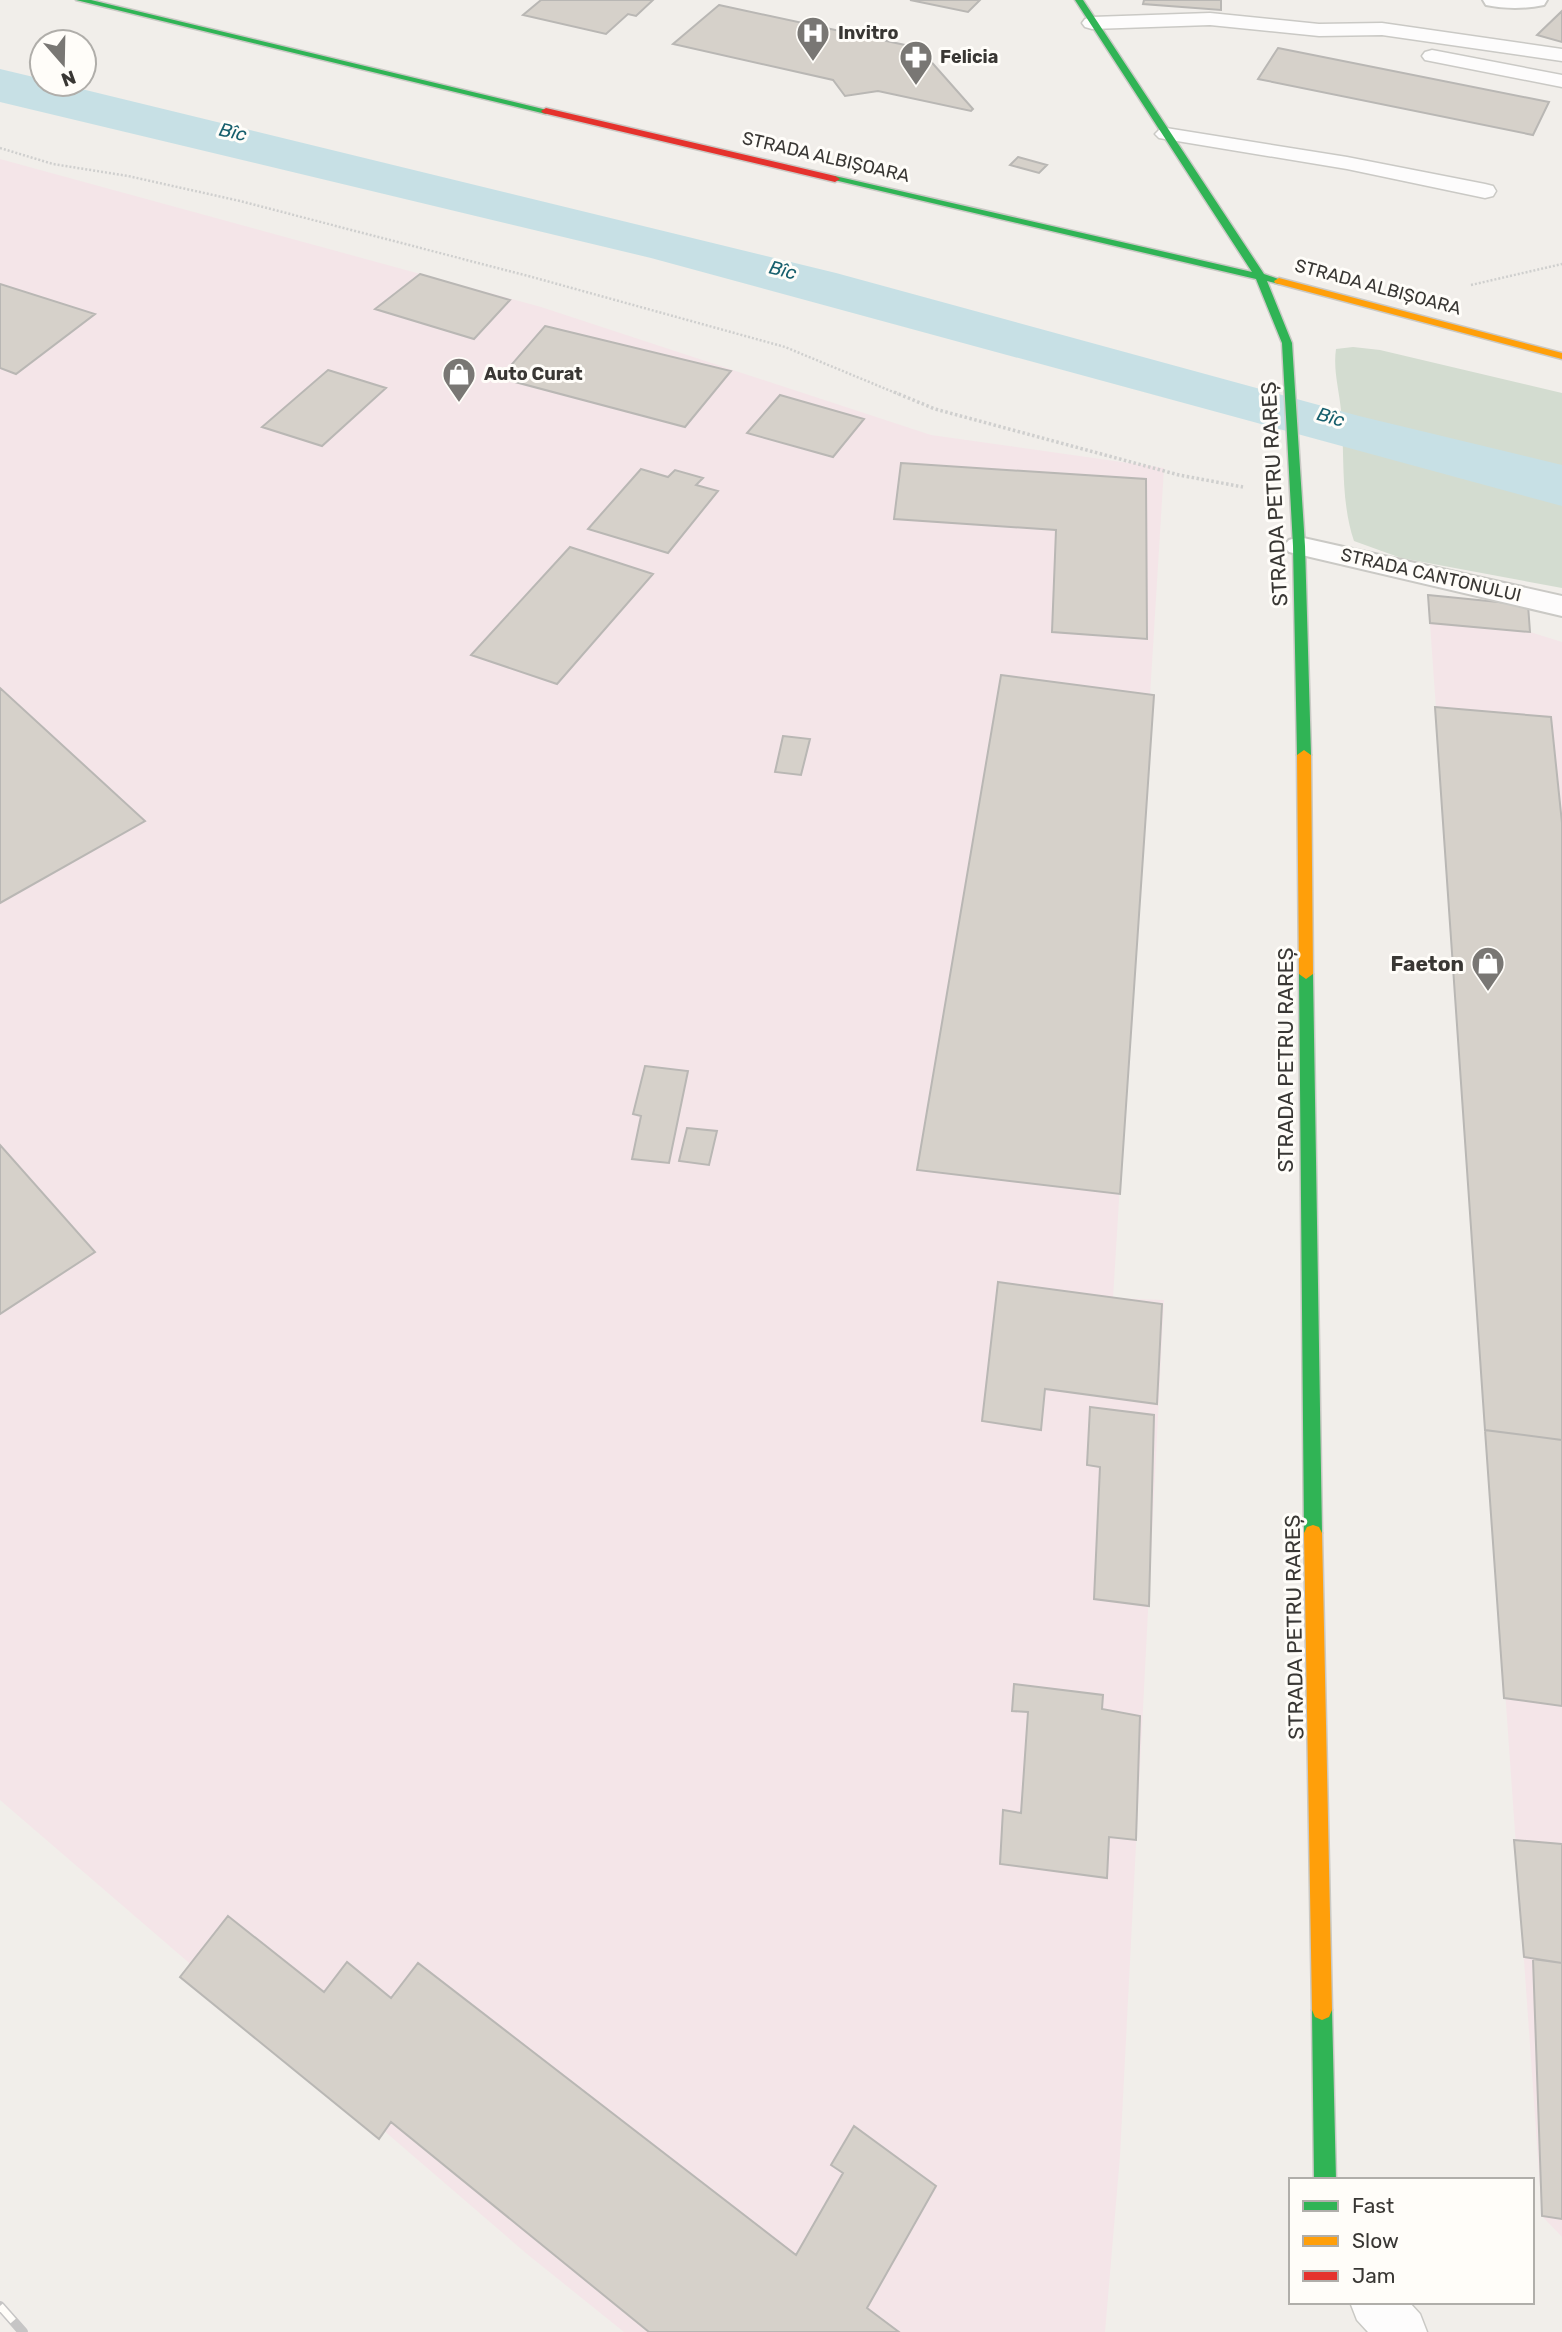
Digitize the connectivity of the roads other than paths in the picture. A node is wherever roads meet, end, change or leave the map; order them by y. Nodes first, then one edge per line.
1 (80, 0) edge
2 (1079, 0) edge
3 (1494, 0) edge
4 (1534, 1) edge
5 (1092, 23) junction
6 (1319, 30) junction
7 (1562, 55) edge
8 (1562, 82) edge
9 (1166, 134) junction
10 (1485, 191) dead end
11 (1261, 276) junction
12 (1562, 356) edge
13 (1299, 546) junction
14 (1562, 606) edge
15 (1325, 2178) edge
16 (1377, 2304) edge
17 (1402, 2332) edge

1 - 11 main road, STRADA ALBIȘOARA
2 - 5 main road, STRADA PETRU RAREȘ
3 - 4 street
5 - 6 lane
5 - 9 main road, STRADA PETRU RAREȘ
6 - 7 lane
6 - 8 lane
9 - 10 lane
9 - 11 main road, STRADA PETRU RAREȘ
11 - 12 main road, STRADA ALBIȘOARA
11 - 13 main road, STRADA PETRU RAREȘ
13 - 14 street, STRADA CANTONULUI
13 - 15 main road, STRADA PETRU RAREȘ
16 - 17 lane

